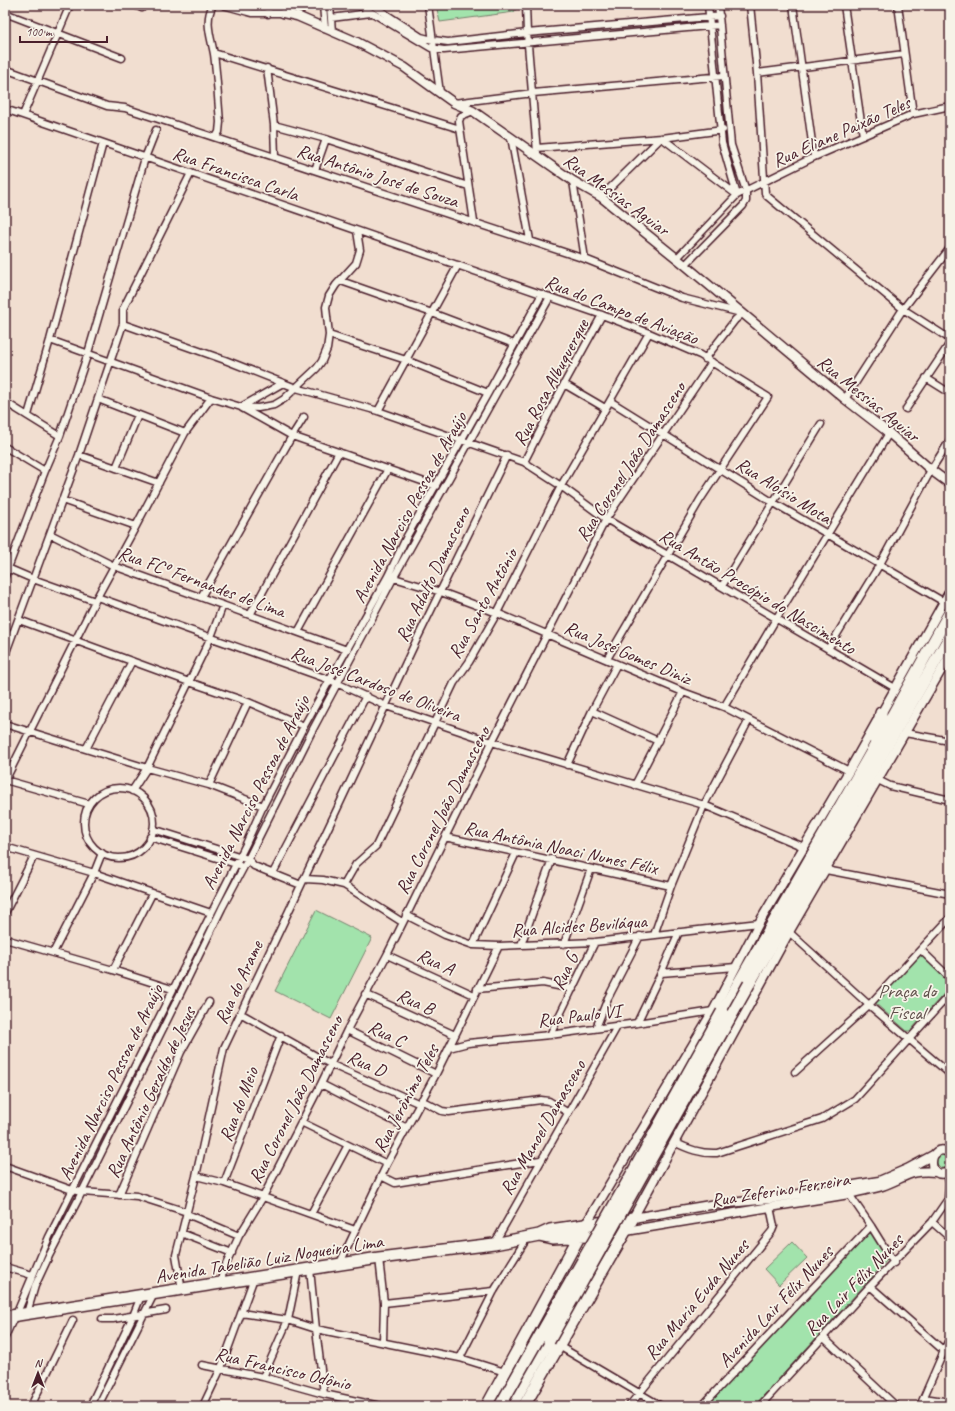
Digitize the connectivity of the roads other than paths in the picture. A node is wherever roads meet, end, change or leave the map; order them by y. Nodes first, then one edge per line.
1 (70, 5) edge
2 (135, 5) edge
3 (213, 5) edge
4 (223, 5) edge
5 (268, 5) edge
6 (323, 5) edge
7 (330, 5) edge
8 (359, 5) edge
9 (372, 5) edge
10 (428, 5) edge
11 (526, 5) edge
12 (708, 5) edge
13 (718, 5) edge
14 (750, 5) edge
15 (793, 5) edge
16 (844, 5) edge
17 (898, 5) edge
18 (142, 8) dead end
19 (380, 8) edge
20 (5, 13) edge
21 (283, 13) joint
22 (371, 13) junction
23 (268, 14) junction
24 (720, 16) junction
25 (709, 17) junction
26 (331, 18) junction
27 (710, 25) junction
28 (720, 25) junction
29 (328, 30) junction
30 (58, 33) junction
31 (527, 33) junction
32 (433, 40) junction
33 (528, 42) junction
34 (434, 48) junction
35 (214, 53) junction
36 (904, 54) junction
37 (122, 58) dead end
38 (851, 61) junction
39 (267, 68) junction
40 (801, 68) junction
41 (5, 69) edge
42 (757, 73) junction
43 (724, 76) junction
44 (715, 77) junction
45 (38, 81) junction
46 (440, 93) junction
47 (533, 93) junction
48 (454, 103) junction
49 (950, 106) edge
50 (5, 109) edge
51 (473, 112) junction
52 (913, 114) junction
53 (23, 116) junction
54 (274, 125) junction
55 (460, 129) junction
56 (729, 129) junction
57 (156, 130) dead end
58 (720, 130) junction
59 (863, 136) junction
60 (216, 137) junction
61 (512, 137) junction
62 (662, 138) junction
63 (326, 139) junction
64 (104, 143) junction
65 (537, 152) junction
66 (275, 157) junction
67 (814, 157) junction
68 (145, 158) junction
69 (316, 170) junction
70 (191, 173) junction
71 (574, 181) junction
72 (764, 181) junction
73 (468, 186) junction
74 (746, 191) junction
75 (737, 195) junction
76 (601, 197) junction
77 (474, 222) junction
78 (357, 231) junction
79 (702, 232) junction
80 (710, 239) junction
81 (530, 240) junction
82 (950, 248) edge
83 (685, 250) junction
84 (692, 257) junction
85 (677, 258) junction
86 (585, 259) junction
87 (684, 264) junction
88 (458, 265) junction
89 (341, 281) junction
90 (542, 294) junction
91 (550, 297) junction
92 (903, 308) junction
93 (432, 313) junction
94 (741, 313) junction
95 (602, 315) junction
96 (123, 324) junction
97 (649, 333) junction
98 (329, 335) junction
99 (950, 339) edge
100 (50, 340) junction
101 (950, 343) edge
102 (514, 344) junction
103 (88, 353) junction
104 (705, 358) junction
105 (406, 360) junction
106 (111, 361) junction
107 (712, 362) junction
108 (926, 378) junction
109 (283, 383) junction
110 (564, 384) junction
111 (296, 388) junction
112 (488, 393) junction
113 (950, 393) edge
114 (211, 398) junction
115 (98, 399) junction
116 (845, 399) junction
117 (610, 401) junction
118 (10, 405) dead end
119 (241, 407) junction
120 (605, 408) junction
121 (906, 409) dead end
122 (378, 411) junction
123 (28, 415) junction
124 (138, 415) junction
125 (304, 417) dead end
126 (821, 424) dead end
127 (889, 432) junction
128 (185, 433) junction
129 (663, 435) junction
130 (60, 436) junction
131 (292, 436) junction
132 (950, 440) edge
133 (465, 442) junction
134 (5, 447) edge
135 (339, 452) junction
136 (79, 455) junction
137 (506, 455) junction
138 (524, 462) junction
139 (116, 468) junction
140 (388, 469) junction
141 (721, 469) junction
142 (932, 470) junction
143 (45, 471) junction
144 (159, 483) junction
145 (950, 484) edge
146 (436, 486) junction
147 (561, 486) junction
148 (62, 500) junction
149 (774, 503) junction
150 (606, 519) junction
151 (136, 526) junction
152 (50, 534) junction
153 (827, 535) junction
154 (668, 555) junction
155 (880, 564) junction
156 (114, 566) junction
157 (7, 568) edge
158 (5, 576) edge
159 (391, 577) junction
160 (33, 579) junction
161 (722, 586) junction
162 (950, 591) edge
163 (440, 592) junction
164 (201, 597) junction
165 (96, 599) junction
166 (944, 602) junction
167 (223, 605) junction
168 (950, 612) edge
169 (497, 613) junction
170 (250, 615) junction
171 (776, 619) junction
172 (18, 620) junction
173 (298, 632) junction
174 (547, 634) junction
175 (950, 636) edge
176 (210, 637) junction
177 (74, 641) junction
178 (828, 649) junction
179 (347, 650) junction
180 (5, 655) edge
181 (950, 655) edge
182 (607, 659) junction
183 (132, 661) junction
184 (617, 664) junction
185 (330, 680) junction
186 (189, 682) junction
187 (338, 683) junction
188 (895, 688) junction
189 (919, 691) junction
190 (683, 692) junction
191 (366, 696) junction
192 (248, 702) junction
193 (386, 706) junction
194 (724, 707) junction
195 (592, 711) junction
196 (880, 713) junction
197 (749, 720) junction
198 (436, 722) junction
199 (5, 724) edge
200 (304, 726) junction
201 (907, 729) junction
202 (28, 732) junction
203 (658, 741) junction
204 (950, 741) edge
205 (492, 742) junction
206 (86, 748) junction
207 (873, 750) junction
208 (568, 764) junction
209 (147, 768) junction
210 (849, 771) junction
211 (5, 780) edge
212 (878, 780) junction
213 (208, 785) junction
214 (635, 785) junction
215 (132, 791) junction
216 (950, 800) edge
217 (89, 804) junction
218 (704, 805) junction
219 (263, 806) junction
220 (153, 829) junction
221 (150, 837) junction
222 (445, 837) junction
223 (5, 847) edge
224 (804, 847) junction
225 (102, 853) junction
226 (516, 853) junction
227 (34, 856) junction
228 (239, 856) junction
229 (248, 859) junction
230 (552, 859) junction
231 (235, 864) junction
232 (254, 866) junction
233 (244, 867) junction
234 (591, 869) junction
235 (826, 870) junction
236 (94, 872) junction
237 (273, 873) junction
238 (303, 882) junction
239 (344, 885) junction
240 (671, 886) junction
241 (152, 894) junction
242 (950, 894) edge
243 (5, 913) edge
244 (210, 913) junction
245 (406, 914) junction
246 (950, 918) edge
247 (402, 922) junction
248 (759, 923) junction
249 (679, 932) junction
250 (789, 932) junction
251 (654, 935) junction
252 (640, 936) junction
253 (5, 939) edge
254 (595, 942) junction
255 (564, 944) junction
256 (473, 945) junction
257 (499, 946) junction
258 (520, 946) junction
259 (921, 950) junction
260 (53, 953) junction
261 (386, 955) junction
262 (736, 967) junction
263 (113, 970) junction
264 (661, 973) junction
265 (950, 978) edge
266 (172, 989) junction
267 (477, 989) junction
268 (573, 989) junction
269 (365, 994) junction
270 (950, 994) edge
271 (474, 996) junction
272 (209, 1002) dead end
273 (869, 1005) junction
274 (717, 1012) junction
275 (240, 1013) junction
276 (637, 1023) junction
277 (618, 1025) junction
278 (596, 1028) junction
279 (347, 1030) junction
280 (280, 1035) junction
281 (455, 1035) junction
282 (550, 1035) junction
283 (909, 1039) junction
284 (449, 1048) junction
285 (330, 1064) junction
286 (795, 1072) dead end
287 (436, 1074) junction
288 (950, 1074) edge
289 (321, 1084) junction
290 (420, 1102) junction
291 (567, 1112) junction
292 (301, 1122) junction
293 (407, 1128) junction
294 (674, 1142) junction
295 (348, 1145) junction
296 (950, 1146) edge
297 (937, 1153) junction
298 (950, 1153) edge
299 (540, 1160) junction
300 (387, 1164) junction
301 (5, 1166) edge
302 (936, 1172) junction
303 (948, 1172) edge
304 (196, 1176) junction
305 (381, 1176) junction
306 (224, 1183) junction
307 (72, 1190) junction
308 (82, 1192) junction
309 (849, 1194) junction
310 (119, 1195) junction
311 (263, 1198) junction
312 (710, 1205) junction
313 (770, 1207) junction
314 (187, 1213) junction
315 (311, 1214) junction
316 (712, 1216) junction
317 (633, 1218) junction
318 (932, 1222) junction
319 (586, 1224) junction
320 (871, 1226) junction
321 (355, 1230) junction
322 (626, 1231) junction
323 (182, 1233) junction
324 (239, 1236) junction
325 (540, 1236) junction
326 (579, 1237) junction
327 (526, 1238) junction
328 (950, 1238) edge
329 (494, 1244) junction
330 (232, 1253) junction
331 (379, 1258) junction
332 (894, 1263) junction
333 (339, 1265) junction
334 (5, 1267) edge
335 (310, 1269) junction
336 (298, 1271) junction
337 (32, 1275) junction
338 (254, 1278) junction
339 (222, 1283) junction
340 (870, 1286) junction
341 (182, 1290) junction
342 (494, 1290) junction
343 (154, 1294) junction
344 (141, 1296) junction
345 (384, 1303) junction
346 (166, 1310) dead end
347 (241, 1313) junction
348 (143, 1314) junction
349 (14, 1315) edge
350 (133, 1316) junction
351 (102, 1319) dead end
352 (73, 1320) dead end
353 (288, 1320) junction
354 (316, 1329) junction
355 (6, 1333) edge
356 (823, 1337) junction
357 (950, 1337) edge
358 (383, 1342) junction
359 (558, 1346) junction
360 (944, 1351) junction
361 (460, 1358) junction
362 (202, 1364) dead end
363 (221, 1368) junction
364 (505, 1372) junction
365 (263, 1377) junction
366 (638, 1393) junction
367 (324, 1394) junction
368 (924, 1398) junction
369 (950, 1402) edge
370 (31, 1406) edge
371 (90, 1406) edge
372 (98, 1406) edge
373 (204, 1406) edge
374 (380, 1406) edge
375 (487, 1406) edge
376 (500, 1406) edge
377 (512, 1406) edge
378 (524, 1406) edge
379 (628, 1406) edge
380 (661, 1406) edge
381 (702, 1406) edge
382 (760, 1406) edge
383 (896, 1406) edge
384 (920, 1406) edge

1 - 30 street
2 - 18 street
3 - 35 street
4 - 23 street, Rua Messias Aguiar
5 - 23 street
6 - 29 street
7 - 26 street
8 - 22 street
9 - 19 street
10 - 32 street
11 - 31 street
12 - 25 street
13 - 24 street
14 - 42 street
15 - 40 street
16 - 38 street
17 - 36 street
19 - 32 street
20 - 30 street
21 - 23 street, Rua Messias Aguiar
21 - 29 main road, Rua Messias Aguiar
22 - 26 street
22 - 34 street
24 - 25 street
24 - 28 street
25 - 27 street
25 - 31 street
26 - 29 street
27 - 28 street
27 - 33 street
27 - 44 street
28 - 43 street
29 - 46 main road, Rua Messias Aguiar
30 - 37 street
30 - 45 street
31 - 32 street
31 - 33 street
32 - 34 street
33 - 34 street
33 - 47 street
34 - 46 street
35 - 39 street
35 - 60 street
36 - 38 street
36 - 52 street
38 - 40 street
38 - 59 street
39 - 54 street
39 - 55 street
40 - 42 street
40 - 67 street
41 - 45 street, Rua Antônio José de Souza
42 - 72 street
43 - 44 street
43 - 56 street
44 - 47 street
44 - 58 street
45 - 53 street
45 - 60 street, Rua Antônio José de Souza
46 - 48 main road, Rua Messias Aguiar
47 - 48 street
47 - 65 street
48 - 51 main road, Rua Messias Aguiar
49 - 52 street, Rua Eliane Paixão Teles
50 - 53 street, Rua Francisca Carla
51 - 55 street
51 - 61 main road, Rua Messias Aguiar
52 - 59 street, Rua Eliane Paixão Teles
53 - 64 street, Rua Francisca Carla
54 - 63 street
54 - 66 street
55 - 73 street
56 - 58 street
56 - 74 street
57 - 68 street
58 - 62 street
58 - 75 street
59 - 67 street, Rua Eliane Paixão Teles
60 - 66 street, Rua Antônio José de Souza
61 - 65 main road, Rua Messias Aguiar
61 - 81 street
62 - 65 street
62 - 75 street
62 - 76 street
63 - 69 street
63 - 73 street
64 - 68 street, Rua Francisca Carla
64 - 100 street
65 - 71 main road, Rua Messias Aguiar
66 - 69 street, Rua Antônio José de Souza
67 - 72 street, Rua Eliane Paixão Teles
68 - 70 street, Rua Francisca Carla
68 - 103 street
69 - 77 street, Rua Antônio José de Souza
70 - 78 street, Rua Francisca Carla
70 - 96 street
71 - 76 main road, Rua Messias Aguiar
71 - 86 street
72 - 74 street, Rua Eliane Paixão Teles
72 - 92 street
73 - 77 street
74 - 75 street, Rua Eliane Paixão Teles
74 - 80 street
75 - 79 street, Rua Eliane Paixão Teles
76 - 85 main road, Rua Messias Aguiar
77 - 81 street, Rua Antônio José de Souza
78 - 88 street, Rua Francisca Carla
78 - 89 street
79 - 80 street
79 - 83 street, Rua Eliane Paixão Teles
80 - 84 street
81 - 86 street, Rua Antônio José de Souza
82 - 92 street
83 - 84 street
83 - 85 street, Rua Eliane Paixão Teles
84 - 87 street
85 - 87 main road, Rua Messias Aguiar
86 - 94 street, Rua Antônio José de Souza
87 - 94 main road, Rua Messias Aguiar
88 - 90 street, Rua do Campo de Aviação
88 - 93 street
89 - 93 street
89 - 98 street
90 - 91 street, Rua do Campo de Aviação
90 - 102 street, Avenida Narciso Pessoa de Araújo
91 - 95 street, Rua do Campo de Aviação
91 - 133 street, Avenida Narciso Pessoa de Araújo
92 - 99 street
92 - 116 street
93 - 102 street
93 - 105 street
94 - 104 street
94 - 116 main road, Rua Messias Aguiar
95 - 97 street, Rua do Campo de Aviação
95 - 110 street, Rua Rosa Albuquerque
96 - 106 street
96 - 109 street, Rua Antão Procópio do Nascimento
97 - 104 street, Rua do Campo de Aviação
97 - 117 street, Rua Santo Antônio
98 - 105 street
98 - 111 street
100 - 103 street
100 - 123 street
101 - 108 street
102 - 112 street, Avenida Narciso Pessoa de Araújo
103 - 106 street
103 - 130 street
104 - 107 street, Rua do Campo de Aviação
105 - 112 street
105 - 122 street
106 - 114 street
106 - 115 street
107 - 129 street, Rua Coronel João Damasceno
107 - 141 street, Rua do Campo de Aviação
108 - 113 street
108 - 121 street
109 - 111 street, Rua Antão Procópio do Nascimento
109 - 119 street
110 - 120 street
110 - 138 street, Rua Rosa Albuquerque
111 - 119 street
111 - 122 street, Rua Antão Procópio do Nascimento
112 - 133 street, Avenida Narciso Pessoa de Araújo
114 - 119 street
114 - 128 street
115 - 124 street
115 - 136 street
116 - 127 main road, Rua Messias Aguiar
117 - 120 street, Rua Santo Antônio
117 - 129 street, Rua Aloísio Mota
118 - 123 street
119 - 131 street
120 - 147 street, Rua Santo Antônio
122 - 133 street, Rua Antão Procópio do Nascimento
123 - 130 street
124 - 128 street
124 - 139 street
125 - 131 street
126 - 149 street
127 - 142 main road, Rua Messias Aguiar
127 - 153 street
128 - 144 street
129 - 141 street, Rua Aloísio Mota
129 - 150 street, Rua Coronel João Damasceno
130 - 143 street
131 - 135 street
131 - 164 street
132 - 142 street
133 - 137 street, Rua Antão Procópio do Nascimento
133 - 146 street, Avenida Narciso Pessoa de Araújo
133 - 159 street, Avenida Narciso Pessoa de Araújo
134 - 143 street
135 - 140 street
135 - 170 street
136 - 139 street
136 - 148 street
137 - 138 street, Rua Antão Procópio do Nascimento
137 - 163 street, Rua Adalto Damasceno
138 - 147 street, Rua Antão Procópio do Nascimento
139 - 144 street
140 - 146 street
140 - 173 street
141 - 149 street, Rua Aloísio Mota
141 - 154 street
142 - 145 main road, Rua Messias Aguiar
142 - 155 street
143 - 157 street
144 - 151 street
146 - 159 street, Avenida Narciso Pessoa de Araújo
147 - 150 street, Rua Antão Procópio do Nascimento
147 - 169 street, Rua Santo Antônio
148 - 151 street
148 - 152 street
149 - 153 street, Rua Aloísio Mota
149 - 161 street
150 - 154 street, Rua Antão Procópio do Nascimento
150 - 174 street, Rua Coronel João Damasceno
151 - 156 street
152 - 156 street, Rua FCº Fernandes de Lima
152 - 160 street
153 - 155 street, Rua Aloísio Mota
153 - 171 street
154 - 161 street, Rua Antão Procópio do Nascimento
154 - 182 street
155 - 166 street, Rua Aloísio Mota
155 - 178 street
156 - 164 street, Rua FCº Fernandes de Lima
156 - 165 street
157 - 158 street
157 - 160 street, Rua José Cardoso de Oliveira
159 - 163 street, Rua José Gomes Diniz
159 - 179 street, Avenida Narciso Pessoa de Araújo
159 - 187 street, Avenida Narciso Pessoa de Araújo
160 - 165 street, Rua José Cardoso de Oliveira
160 - 172 street
161 - 171 street, Rua Antão Procópio do Nascimento
162 - 166 main road
163 - 169 street, Rua José Gomes Diniz
163 - 193 street, Rua Adalto Damasceno
164 - 167 street, Rua FCº Fernandes de Lima
165 - 176 street, Rua José Cardoso de Oliveira
165 - 177 street
166 - 188 main road
167 - 170 street, Rua FCº Fernandes de Lima
167 - 176 street
168 - 207 highway
169 - 174 street, Rua José Gomes Diniz
169 - 198 street, Rua Santo Antônio
170 - 173 street, Rua FCº Fernandes de Lima
171 - 178 street, Rua Antão Procópio do Nascimento
171 - 194 street
172 - 177 street
172 - 180 street
173 - 179 street, Rua FCº Fernandes de Lima
174 - 182 street, Rua José Gomes Diniz
174 - 205 street, Rua Coronel João Damasceno
175 - 189 highway
176 - 185 street, Rua José Cardoso de Oliveira
176 - 186 street
177 - 183 street
177 - 202 street
178 - 188 street, Rua Antão Procópio do Nascimento
179 - 185 street, Avenida Narciso Pessoa de Araújo
181 - 201 main road
182 - 184 street, Rua José Gomes Diniz
183 - 186 street
183 - 206 street
184 - 190 street, Rua José Gomes Diniz
184 - 195 street
185 - 187 street, Rua José Cardoso de Oliveira
185 - 200 street, Avenida Narciso Pessoa de Araújo
186 - 192 street
186 - 209 street
187 - 191 street, Rua José Cardoso de Oliveira
187 - 229 street, Avenida Narciso Pessoa de Araújo
188 - 196 main road
189 - 201 highway
189 - 377 highway, bridge
190 - 194 street, Rua José Gomes Diniz
190 - 203 street
191 - 193 street, Rua José Cardoso de Oliveira
191 - 237 street
192 - 200 street
192 - 213 street
193 - 198 street, Rua José Cardoso de Oliveira
193 - 238 street, Rua do Arame
194 - 197 street, Rua José Gomes Diniz
195 - 203 street
195 - 208 street
196 - 207 highway
196 - 210 main road
197 - 210 street, Rua José Gomes Diniz
197 - 218 street
198 - 205 street, Rua José Cardoso de Oliveira
198 - 239 street, Rua Santo Antônio
199 - 202 street
200 - 219 street, Avenida Narciso Pessoa de Araújo
201 - 204 street
201 - 212 main road
202 - 206 street
202 - 211 street
203 - 214 street
205 - 208 street, Rua José Cardoso de Oliveira
205 - 222 street, Rua Coronel João Damasceno
206 - 209 street
207 - 274 highway
208 - 214 street, Rua José Cardoso de Oliveira
209 - 213 street
209 - 215 street
210 - 224 main road
211 - 217 street
212 - 216 street
212 - 235 main road
213 - 219 street
214 - 218 street, Rua José Cardoso de Oliveira
215 - 217 street
215 - 220 street
217 - 225 street
218 - 224 street, Rua José Cardoso de Oliveira
218 - 240 street
219 - 228 street, Avenida Narciso Pessoa de Araújo
220 - 221 street
220 - 228 street
221 - 225 street
221 - 231 street
222 - 226 street, Rua Antônia Noaci Nunes Félix
222 - 245 street, Rua Coronel João Damasceno
223 - 227 street
224 - 248 main road
225 - 236 street
226 - 230 street, Rua Antônia Noaci Nunes Félix
226 - 256 street
227 - 236 street
227 - 243 street
228 - 229 street
228 - 231 street, Avenida Narciso Pessoa de Araújo
229 - 232 street
229 - 233 street, Avenida Narciso Pessoa de Araújo
230 - 234 street, Rua Antônia Noaci Nunes Félix
230 - 258 street
231 - 233 street
231 - 244 street, Avenida Narciso Pessoa de Araújo
232 - 233 street
232 - 237 street
233 - 308 street, Avenida Narciso Pessoa de Araújo
234 - 240 street, Rua Antônia Noaci Nunes Félix
234 - 255 street
235 - 242 street
235 - 250 main road
236 - 241 street
236 - 260 street
237 - 238 street
238 - 239 street
238 - 275 street, Rua do Arame
239 - 247 street
240 - 251 street
241 - 244 street
241 - 263 street
244 - 266 street, Avenida Narciso Pessoa de Araújo
245 - 247 street, Rua Coronel João Damasceno
245 - 256 street, Rua Alcides Beviláqua
246 - 259 street
247 - 261 street, Rua Coronel João Damasceno
248 - 249 street, Rua Alcides Beviláqua
248 - 262 main road
249 - 251 street, Rua Alcides Beviláqua
249 - 264 street
250 - 273 street
250 - 294 main road
251 - 252 street, Rua Alcides Beviláqua
252 - 254 street, Rua Alcides Beviláqua
252 - 278 street
253 - 260 street
254 - 255 street, Rua Alcides Beviláqua
254 - 268 street, Rua G
255 - 258 street, Rua Alcides Beviláqua
256 - 257 street, Rua Alcides Beviláqua
257 - 258 street, Rua Alcides Beviláqua
257 - 267 street, Rua Jerônimo Teles
259 - 265 street
259 - 273 street
260 - 263 street
261 - 269 street, Rua Coronel João Damasceno
261 - 271 street, Rua A
262 - 264 street
262 - 274 main road
263 - 266 street
264 - 276 street
266 - 307 street, Avenida Narciso Pessoa de Araújo
267 - 268 street
267 - 271 street, Rua Jerônimo Teles
268 - 282 street, Rua G
269 - 279 street, Rua Coronel João Damasceno
269 - 281 street, Rua B
270 - 283 street
271 - 281 street, Rua Jerônimo Teles
272 - 310 street, Rua Antônio Geraldo de Jesus
273 - 283 street
273 - 286 street
274 - 276 street, Rua Paulo VI
274 - 319 main road
274 - 376 highway, bridge
275 - 280 street, Rua D
275 - 304 street, Rua do Arame
276 - 277 street, Rua Paulo VI
277 - 278 street, Rua Paulo VI
277 - 291 street, Rua Manoel Damasceno
278 - 282 street, Rua Paulo VI
279 - 285 street, Rua Coronel João Damasceno
279 - 287 street, Rua C
280 - 285 street, Rua D
280 - 306 street, Rua do Meio
281 - 284 street, Rua Jerônimo Teles
282 - 284 street, Rua Paulo VI
283 - 288 street
283 - 294 street
284 - 287 street, Rua Jerônimo Teles
285 - 289 street, Rua Coronel João Damasceno
285 - 290 street, Rua D
287 - 290 street, Rua Jerônimo Teles
289 - 292 street, Rua Coronel João Damasceno
289 - 293 street
290 - 291 street, Rua D
290 - 293 street, Rua Jerônimo Teles
291 - 299 street, Rua Manoel Damasceno
292 - 295 street
292 - 311 street, Rua Coronel João Damasceno
293 - 300 street, Rua Jerônimo Teles
294 - 317 main road
295 - 300 street
295 - 315 street
296 - 297 main road, Rua Zeferino Ferreira
297 - 298 main road
297 - 302 main road
297 - 312 main road, Rua Zeferino Ferreira
299 - 305 street
299 - 329 street, Rua Manoel Damasceno
300 - 305 street, Rua Jerônimo Teles
301 - 307 street
302 - 303 main road, Rua Zeferino Ferreira
302 - 309 main road, Rua Zeferino Ferreira
303 - 318 street, Rua Lair Félix Nunes
304 - 306 street
304 - 314 street, Rua do Arame
305 - 321 street, Rua Jerônimo Teles
306 - 311 street
307 - 308 street
307 - 337 street, Avenida Narciso Pessoa de Araújo
308 - 310 street
308 - 349 street, Avenida Narciso Pessoa de Araújo
309 - 313 main road, Rua Zeferino Ferreira
309 - 320 street
310 - 314 street
311 - 315 street
311 - 324 street, Rua Coronel João Damasceno
312 - 316 main road
312 - 317 main road, Rua Zeferino Ferreira
313 - 316 main road, Rua Zeferino Ferreira
313 - 366 street, Rua Maria Euda Nunes
314 - 323 street, Rua do Arame
314 - 324 street
315 - 321 street
316 - 322 main road, Rua Zeferino Ferreira
317 - 319 highway, Avenida Tabelião Luiz Nogueira Lima
317 - 322 highway
318 - 328 street
318 - 332 street, Rua Lair Félix Nunes
319 - 325 highway, Avenida Tabelião Luiz Nogueira Lima
319 - 326 highway
320 - 332 street
320 - 381 street, Avenida Lair Félix Nunes
321 - 333 street, Rua Jerônimo Teles
322 - 326 highway, Avenida Tabelião Luiz Nogueira Lima
322 - 359 highway
323 - 330 street
323 - 341 street, Rua do Arame
324 - 330 street, Rua Coronel João Damasceno
325 - 326 highway, Avenida Tabelião Luiz Nogueira Lima
325 - 327 highway, Avenida Tabelião Luiz Nogueira Lima
326 - 364 highway
327 - 329 highway, Avenida Tabelião Luiz Nogueira Lima
327 - 342 street
329 - 331 highway, Avenida Tabelião Luiz Nogueira Lima
330 - 339 street, Rua Coronel João Damasceno
331 - 333 highway, Avenida Tabelião Luiz Nogueira Lima
331 - 345 street
332 - 340 street, Rua Lair Félix Nunes
333 - 335 highway, Avenida Tabelião Luiz Nogueira Lima
334 - 337 street
335 - 336 highway, Avenida Tabelião Luiz Nogueira Lima
335 - 354 street
336 - 338 highway, Avenida Tabelião Luiz Nogueira Lima
336 - 353 street
337 - 349 street, Avenida Narciso Pessoa de Araújo
338 - 339 highway, Avenida Tabelião Luiz Nogueira Lima
338 - 347 street
339 - 341 highway, Avenida Tabelião Luiz Nogueira Lima
340 - 356 street, Rua Lair Félix Nunes
340 - 360 street
341 - 343 highway, Avenida Tabelião Luiz Nogueira Lima
342 - 345 street
342 - 361 street
343 - 344 highway, Avenida Tabelião Luiz Nogueira Lima
343 - 348 street
344 - 349 highway, Avenida Tabelião Luiz Nogueira Lima
344 - 350 street
345 - 358 street
346 - 348 street
347 - 353 street
347 - 363 street
348 - 350 street
348 - 372 street
349 - 355 street
350 - 351 street
350 - 371 street
352 - 370 street
353 - 354 street
353 - 365 street
354 - 358 street
354 - 367 street
356 - 382 street, Rua Lair Félix Nunes
356 - 383 street
357 - 360 street
358 - 361 street
359 - 366 street
359 - 378 highway
360 - 368 street
361 - 364 street
362 - 363 street, Rua Francisco Odônio
363 - 365 street, Rua Francisco Odônio
363 - 373 street
364 - 375 highway
365 - 367 street, Rua Francisco Odônio
366 - 379 street, Rua Maria Euda Nunes
366 - 380 street
367 - 374 street, Rua Francisco Odônio
368 - 369 street
368 - 384 street

